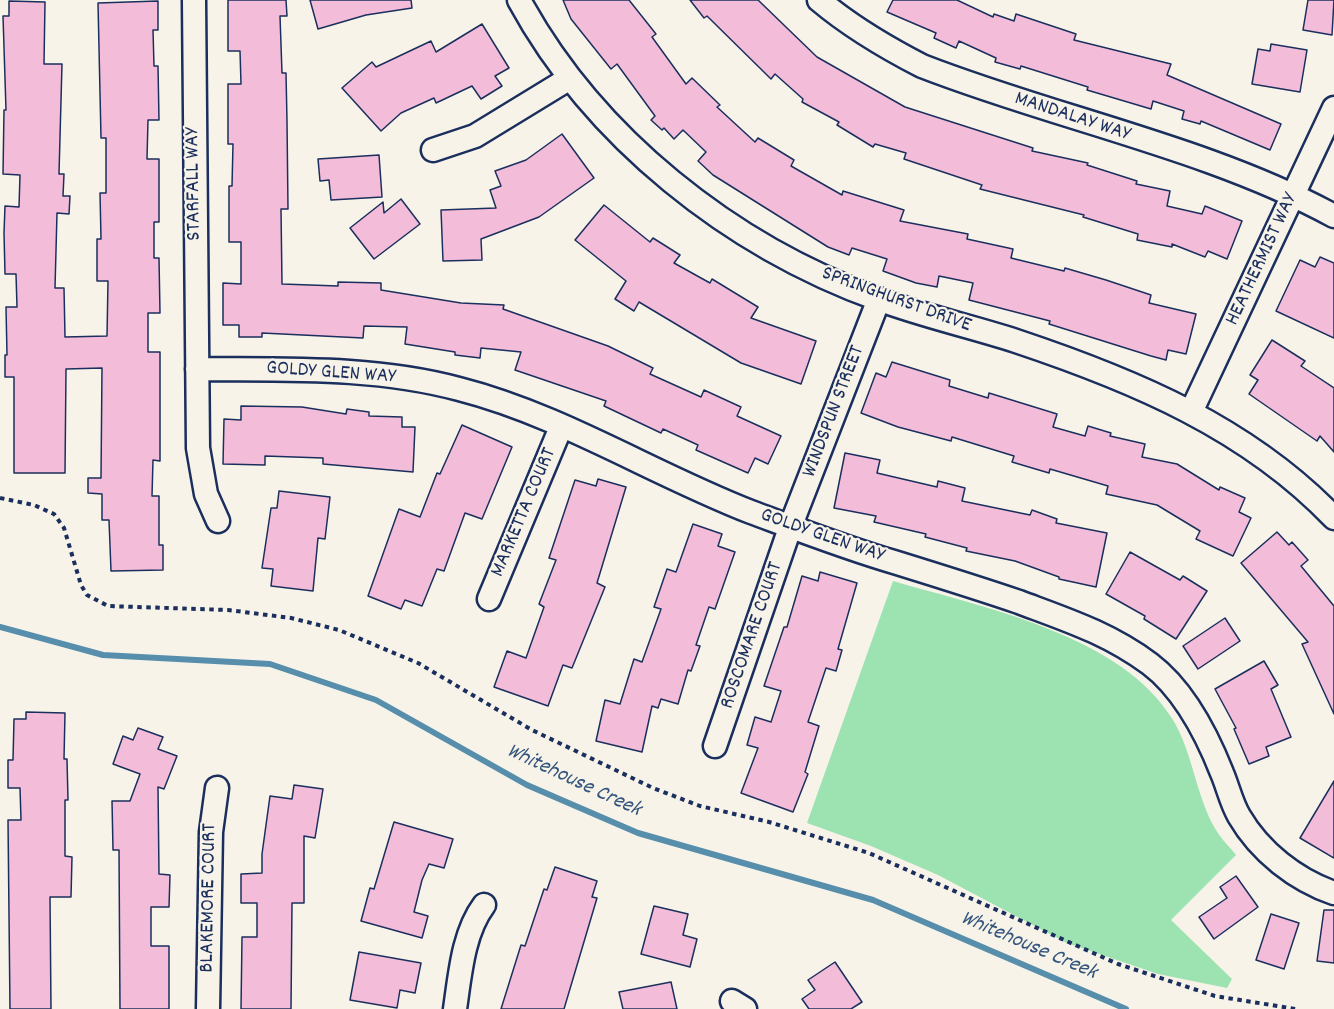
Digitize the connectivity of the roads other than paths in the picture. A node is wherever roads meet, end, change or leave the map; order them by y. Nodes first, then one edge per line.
1 (194, 0) edge
2 (519, 0) edge
3 (819, 0) edge
4 (570, 78) junction
5 (1334, 108) edge
6 (433, 150) dead end
7 (1294, 194) junction
8 (1334, 216) edge
9 (879, 299) junction
10 (197, 369) junction
11 (1191, 412) junction
12 (561, 427) junction
13 (1334, 518) edge
14 (218, 521) dead end
15 (791, 525) junction
16 (489, 599) dead end
17 (715, 746) dead end
18 (217, 788) dead end
19 (1334, 894) edge
20 (484, 905) dead end
21 (208, 1009) edge
22 (455, 1009) edge

1 - 10 street, STARFALL WAY
2 - 4 street, SPRINGHURST DRIVE
3 - 7 street, MANDALAY WAY
4 - 6 street
4 - 9 street, SPRINGHURST DRIVE
5 - 7 street, HEATHERMIST WAY
7 - 8 street, MANDALAY WAY
7 - 11 street, HEATHERMIST WAY
9 - 11 street, SPRINGHURST DRIVE
9 - 15 street, WINDSPUN STREET
10 - 12 street, GOLDY GLEN WAY
10 - 14 street, STARFALL WAY
11 - 13 street, SPRINGHURST DRIVE
12 - 15 street, GOLDY GLEN WAY
12 - 16 street, MARKETTA COURT
15 - 17 street, ROSCOMARE COURT
15 - 19 street, GOLDY GLEN WAY
18 - 21 street, BLAKEMORE COURT
20 - 22 street

